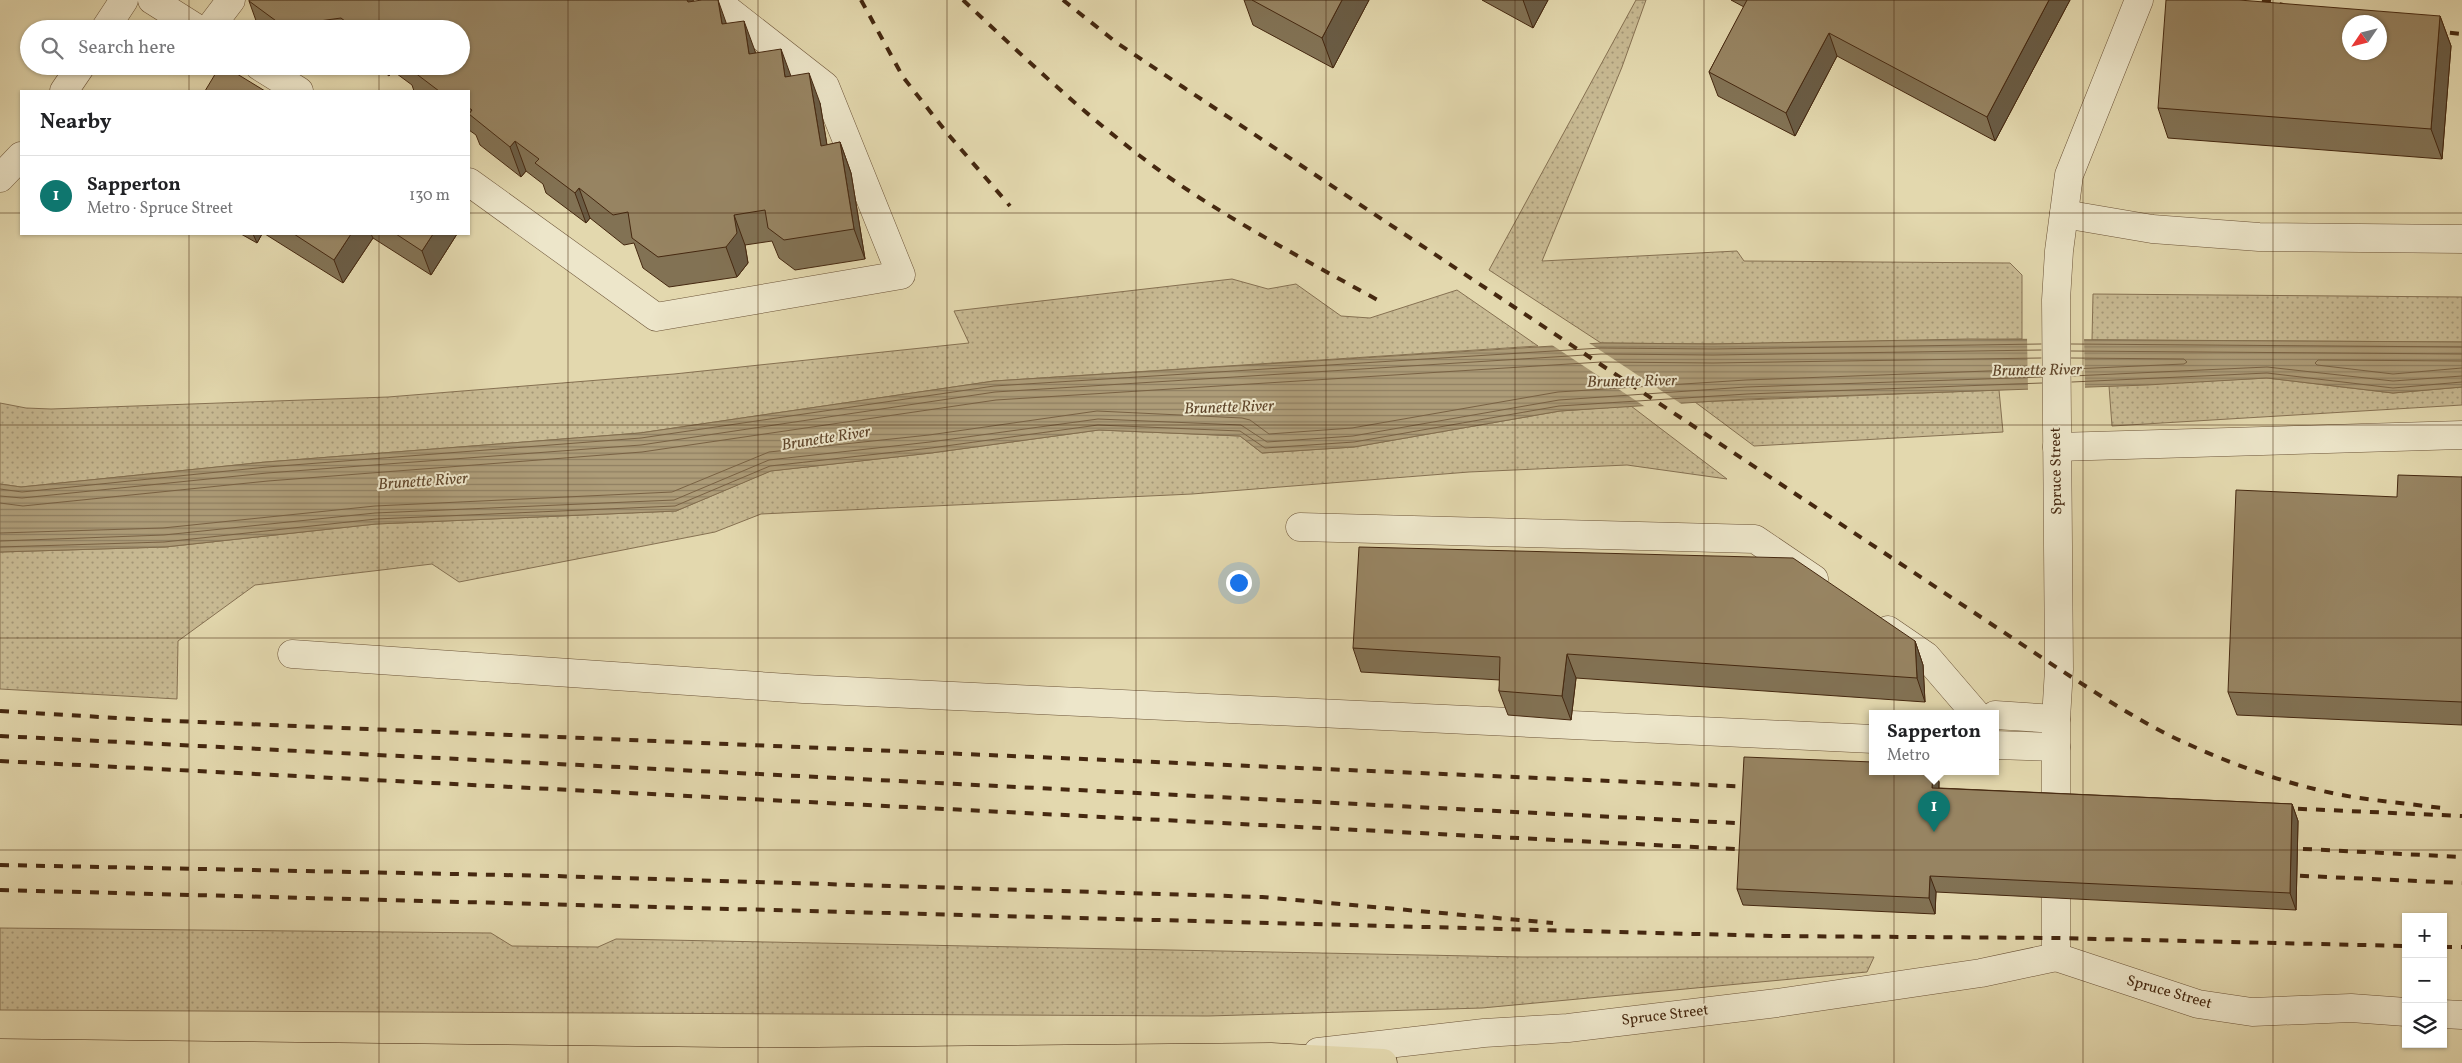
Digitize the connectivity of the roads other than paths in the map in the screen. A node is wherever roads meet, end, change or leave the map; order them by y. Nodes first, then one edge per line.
1 (124, 0) edge
2 (152, 0) edge
3 (231, 0) edge
4 (715, 0) edge
5 (2139, 0) edge
6 (111, 20) edge
7 (184, 20) edge
8 (217, 20) edge
9 (75, 75) edge
10 (273, 75) edge
11 (65, 90) edge
12 (297, 90) edge
13 (20, 157) edge
14 (0, 178) edge
15 (470, 183) edge
16 (2064, 214) junction
17 (2462, 239) edge
18 (2462, 435) edge
19 (2057, 447) junction
20 (1300, 527) dead end
21 (1836, 595) edge
22 (1869, 617) edge
23 (292, 654) dead end
24 (1972, 710) edge
25 (1999, 715) edge
26 (2056, 719) junction
27 (1869, 739) edge
28 (1999, 744) edge
29 (2056, 747) junction
30 (2056, 957) junction
31 (2402, 1012) edge
32 (2447, 1014) edge
33 (2462, 1015) edge
34 (0, 1053) edge
35 (1271, 1057) junction
36 (766, 1062) edge
37 (1383, 1063) edge

1 - 6 street
2 - 7 street
3 - 8 street
4 - 15 street
5 - 16 street, Spruce Street
9 - 11 street
10 - 12 street
13 - 14 street
16 - 17 street
16 - 19 street, Spruce Street
18 - 19 street
19 - 26 street, Spruce Street
20 - 21 street
22 - 24 street
23 - 27 street
25 - 26 street
26 - 29 street, Spruce Street
28 - 29 street
29 - 30 street, Spruce Street
30 - 31 street, Spruce Street
30 - 35 street, Spruce Street
32 - 33 street
34 - 36 main road
35 - 36 main road
35 - 37 main road

